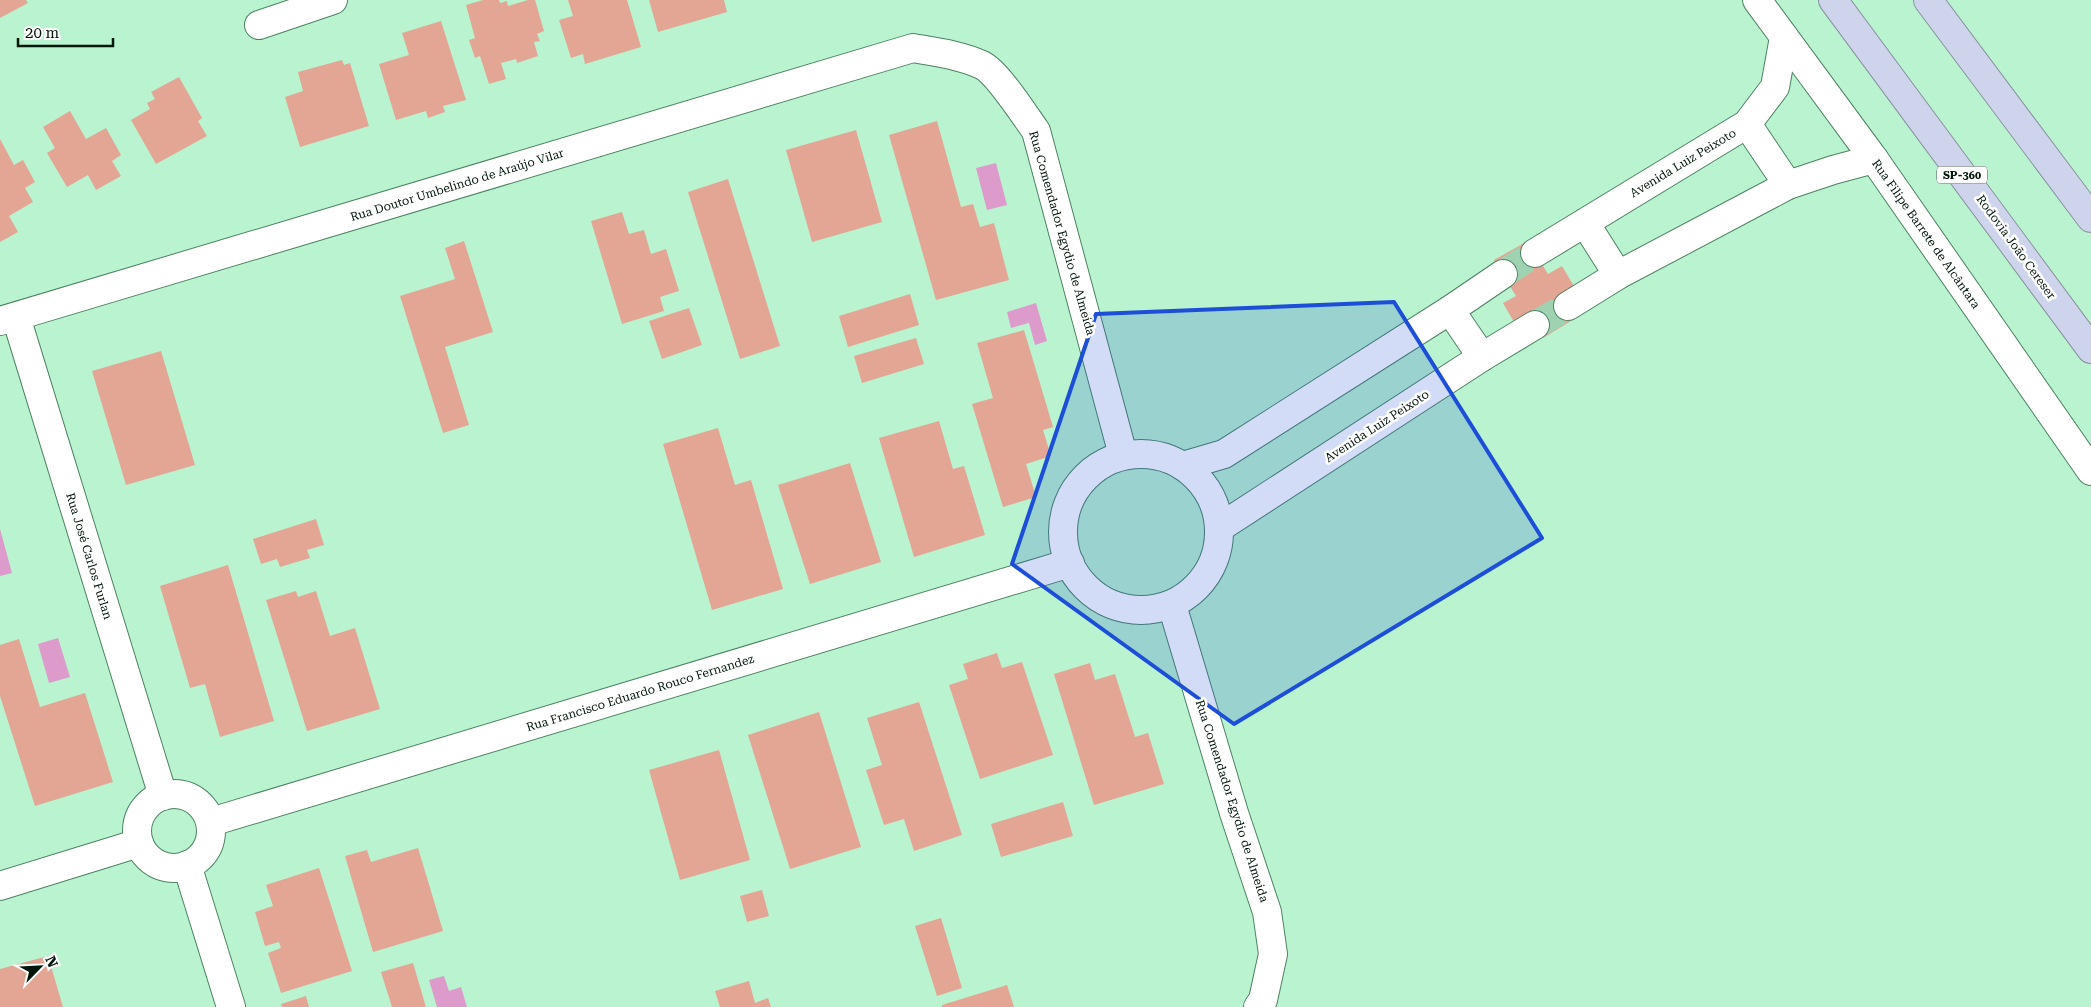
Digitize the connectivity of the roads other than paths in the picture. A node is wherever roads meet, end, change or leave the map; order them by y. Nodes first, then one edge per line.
1 (333, 0) edge
2 (1757, 0) edge
3 (1833, 0) edge
4 (1928, 0) edge
5 (259, 25) dead end
6 (1784, 37) junction
7 (913, 48) joint
8 (1747, 124) junction
9 (1874, 159) junction
10 (1788, 185) junction
11 (2091, 218) edge
12 (1585, 223) junction
13 (1535, 253) tunnel mouth
14 (1503, 274) tunnel mouth
15 (1618, 275) junction
16 (1568, 306) tunnel mouth
17 (1450, 310) junction
18 (8, 319) edge
19 (1535, 325) tunnel mouth
20 (2091, 349) edge
21 (1482, 357) junction
22 (1123, 455) junction
23 (1183, 466) junction
24 (2091, 471) edge
25 (1220, 528) junction
26 (1070, 564) junction
27 (1172, 604) junction
28 (163, 796) junction
29 (211, 822) junction
30 (139, 843) junction
31 (187, 865) junction
32 (0, 886) edge
33 (1261, 1004) edge
34 (231, 1007) edge

1 - 5 street
2 - 6 street, Rua Filipe Barrete de Alcântara
3 - 20 highway, Rodovia João Cereser / SP-360
4 - 11 highway
6 - 8 street, Avenida Luiz Peixoto
6 - 9 street, Rua Filipe Barrete de Alcântara
7 - 18 street, Rua Doutor Umbelindo de Araújo Vilar
7 - 22 street, Rua Comendador Egydio de Almeida
8 - 10 street
8 - 12 street, Avenida Luiz Peixoto
9 - 10 street
9 - 24 street, Rua Filipe Barrete de Alcântara
10 - 15 street
12 - 13 street, Avenida Luiz Peixoto
12 - 15 street
14 - 17 street
15 - 16 street
17 - 21 street
17 - 23 street
18 - 28 street, Rua José Carlos Furlan
19 - 21 street, Avenida Luiz Peixoto
21 - 25 street, Avenida Luiz Peixoto
22 - 23 street
22 - 26 street
23 - 25 street
25 - 27 street
26 - 27 street
26 - 29 street, Rua Francisco Eduardo Rouco Fernandez
27 - 33 street, Rua Comendador Egydio de Almeida
28 - 29 street
28 - 30 street
29 - 31 street
30 - 31 street
30 - 32 street
31 - 34 street

